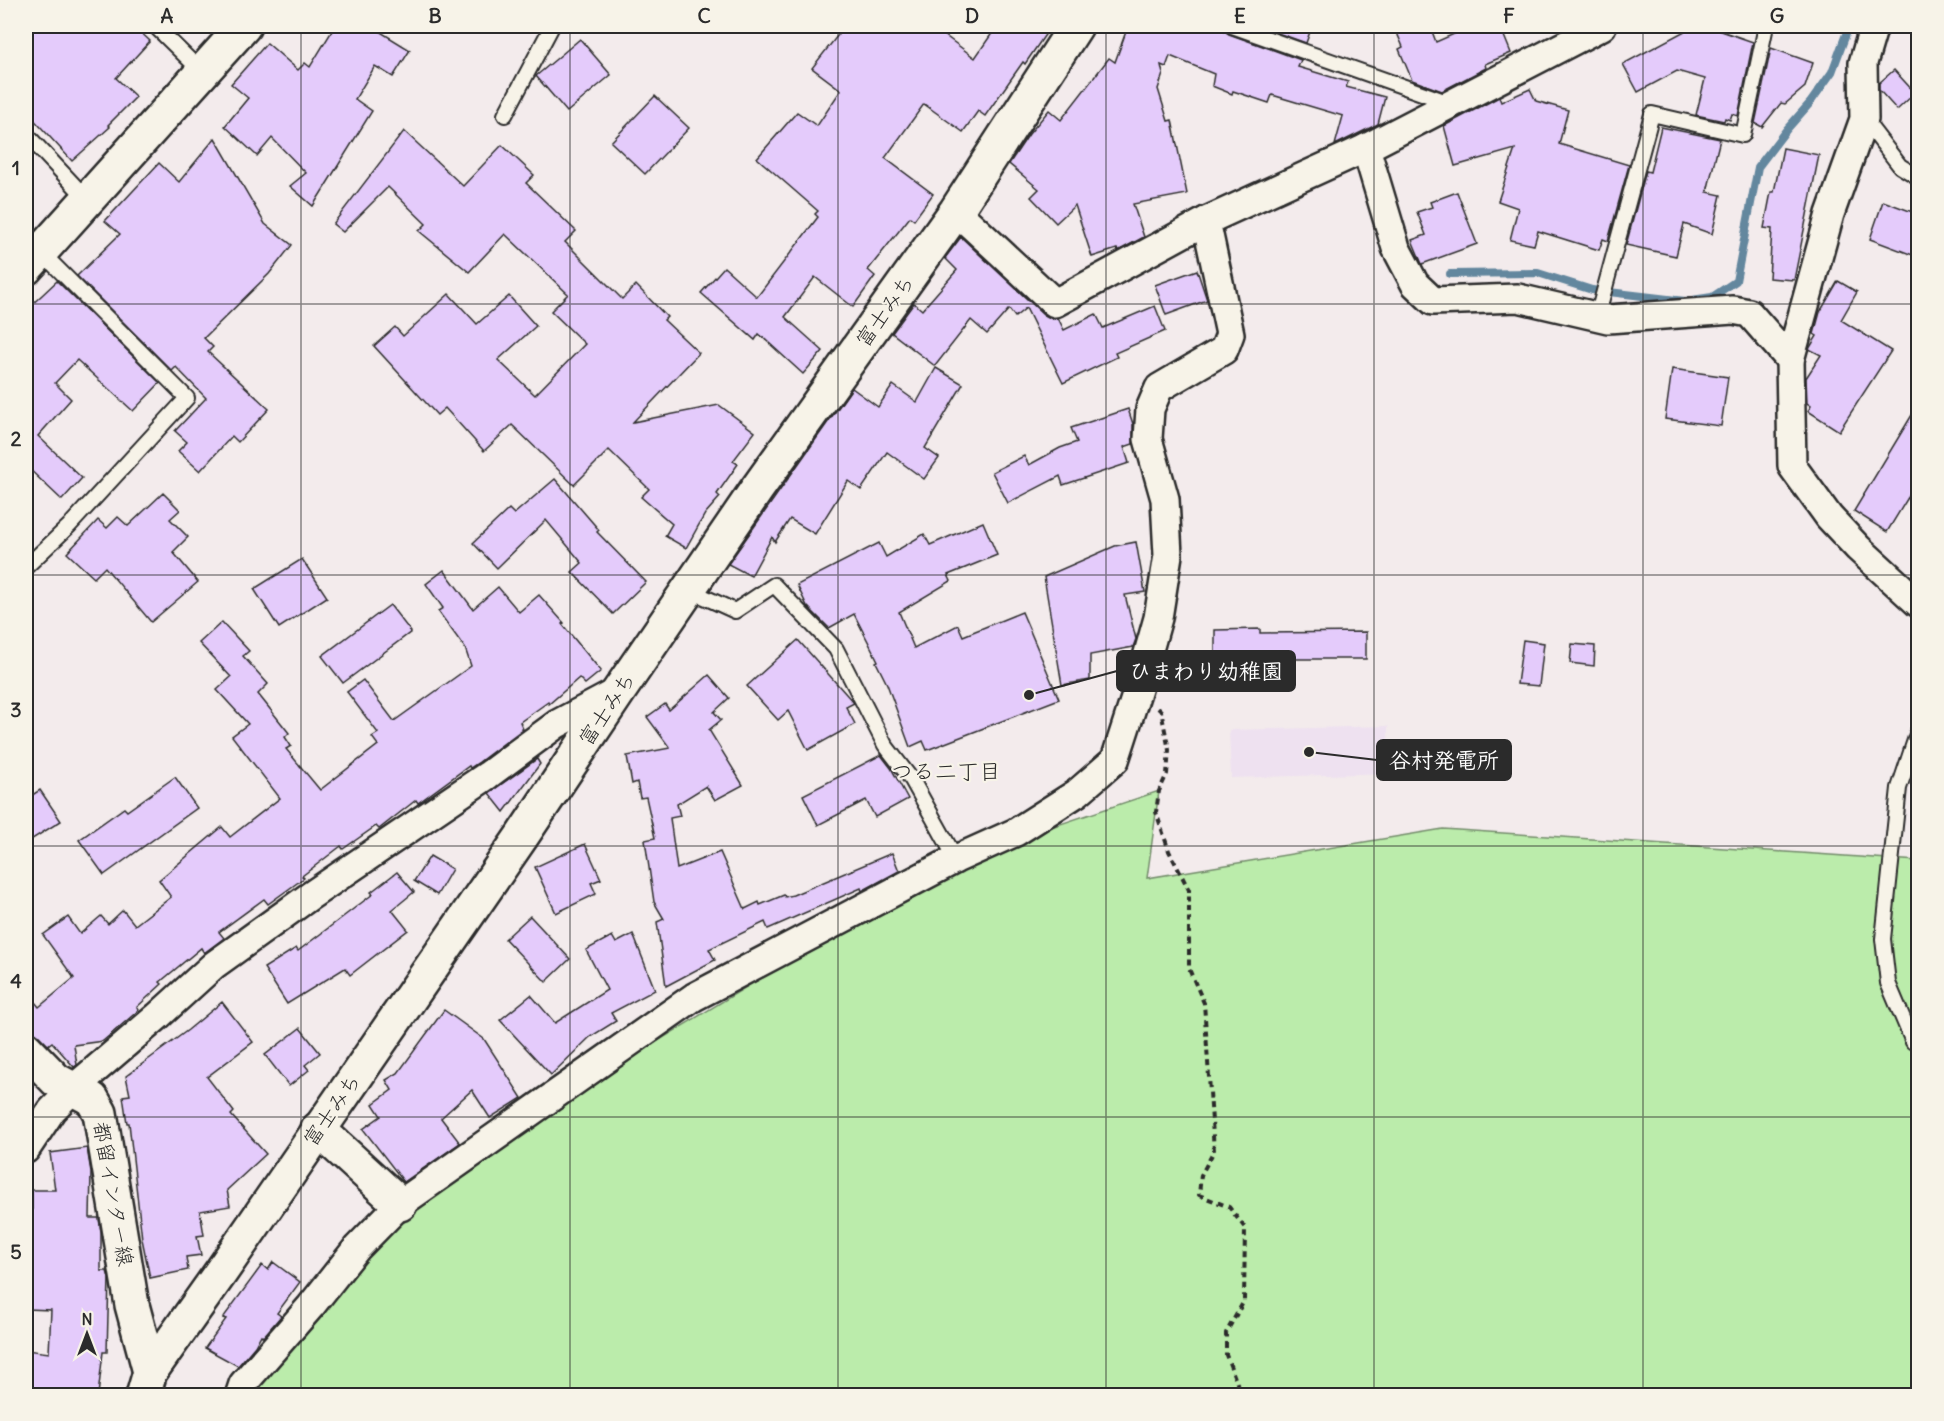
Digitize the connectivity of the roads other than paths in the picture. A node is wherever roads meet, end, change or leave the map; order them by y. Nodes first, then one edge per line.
1 (155, 26) edge
2 (244, 26) edge
3 (552, 26) edge
4 (1077, 26) edge
5 (1232, 26) edge
6 (1766, 26) edge
7 (1874, 26) edge
8 (1593, 27) edge
9 (202, 72) junction
10 (1453, 104) junction
11 (505, 115) dead end
12 (1864, 119) junction
13 (26, 134) edge
14 (1366, 148) junction
15 (1918, 177) edge
16 (87, 199) junction
17 (956, 211) junction
18 (1206, 222) junction
19 (33, 259) edge
20 (1597, 317) junction
21 (1790, 360) junction
22 (26, 567) edge
23 (689, 590) junction
24 (1918, 603) edge
25 (619, 691) junction
26 (1918, 731) edge
27 (956, 859) junction
28 (1913, 1042) dead end
29 (26, 1049) edge
30 (74, 1088) junction
31 (318, 1129) junction
32 (26, 1149) edge
33 (400, 1204) junction
34 (146, 1384) edge
35 (240, 1395) edge

1 - 9 lane
2 - 9 main road
3 - 11 lane
4 - 17 main road, 富士みち
5 - 10 lane
6 - 20 lane
7 - 12 street
8 - 10 street
9 - 16 main road
10 - 14 street
12 - 15 lane
12 - 21 street
13 - 16 lane
14 - 18 street
14 - 20 street
16 - 19 main road
17 - 18 street
17 - 23 main road, 富士みち
18 - 27 street
19 - 22 lane
20 - 21 street
21 - 24 street
23 - 25 main road, 富士みち
23 - 27 lane
25 - 30 street
25 - 31 main road, 富士みち
26 - 28 lane
27 - 33 street
29 - 30 main road, 都留インター線
30 - 32 street
30 - 34 main road, 都留インター線
31 - 33 main road
31 - 34 main road, 富士みち
33 - 35 street

